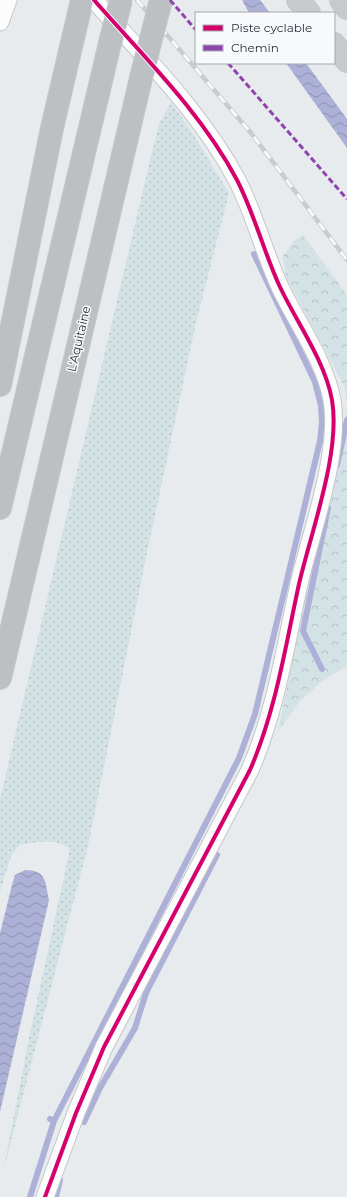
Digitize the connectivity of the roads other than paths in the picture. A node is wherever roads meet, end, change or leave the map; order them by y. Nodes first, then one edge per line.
1 (8, 0) edge
2 (121, 0) edge
3 (161, 0) edge
4 (298, 0) edge
5 (341, 0) edge
6 (85, 3) edge
7 (347, 8) edge
8 (308, 12) edge
9 (0, 22) edge
10 (335, 45) edge
11 (347, 61) edge
12 (0, 385) edge
13 (0, 508) edge
14 (0, 678) edge
15 (45, 1197) edge

1 - 9 street
2 - 13 highway, bridge
3 - 14 highway, L'Aquitaine, bridge
4 - 8 highway
5 - 7 highway
6 - 12 highway
6 - 15 street
10 - 11 highway

